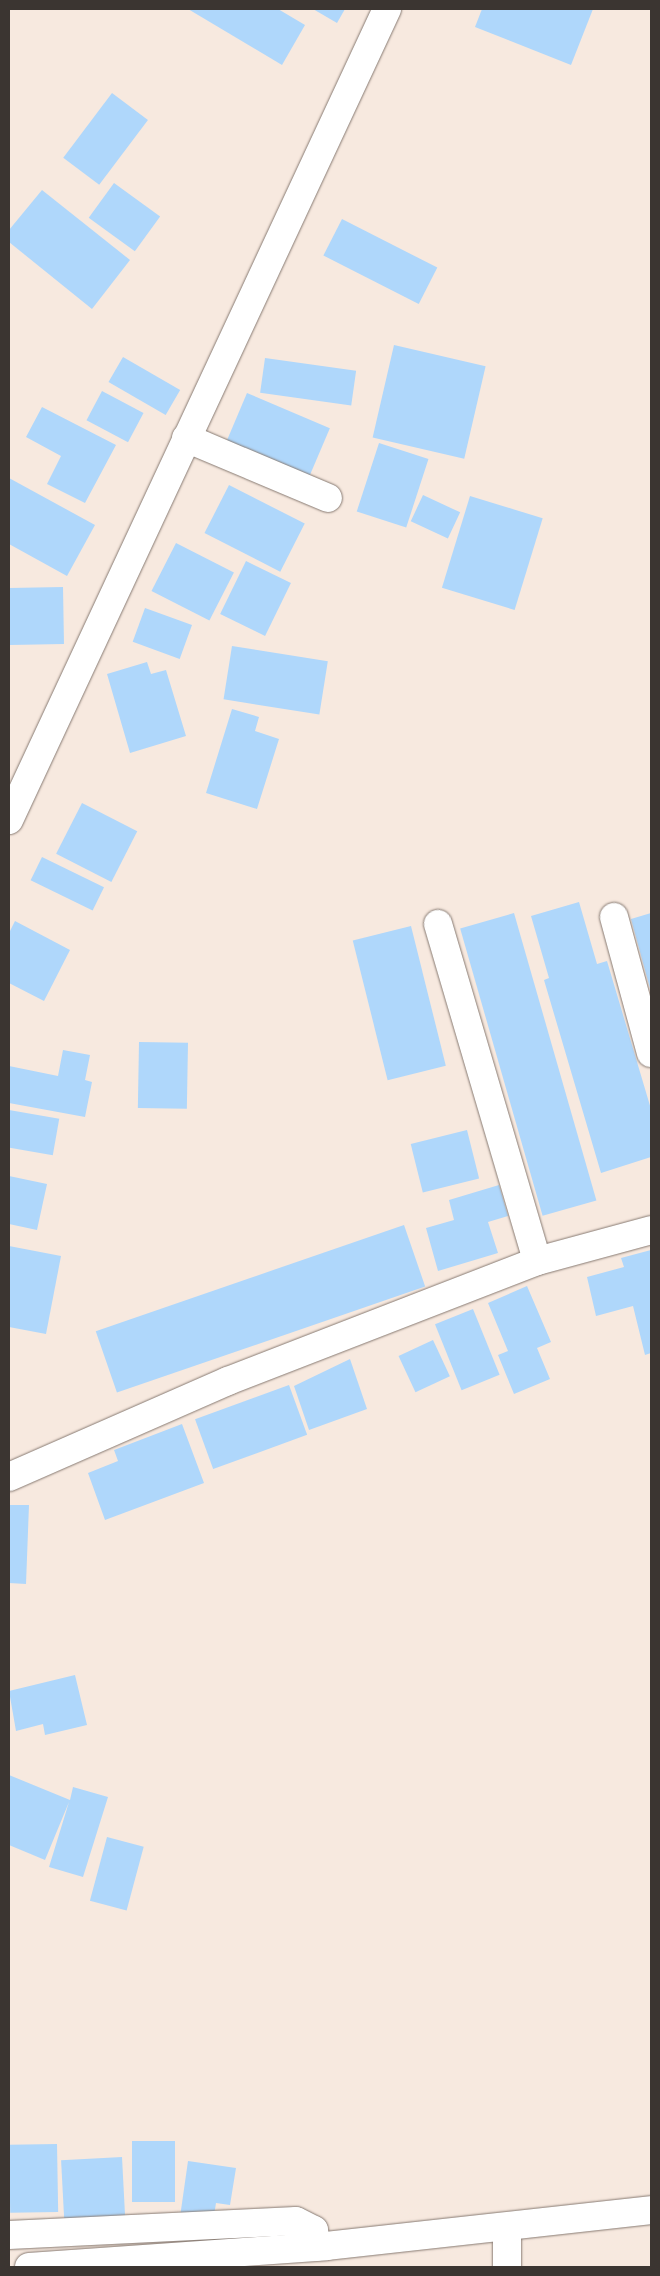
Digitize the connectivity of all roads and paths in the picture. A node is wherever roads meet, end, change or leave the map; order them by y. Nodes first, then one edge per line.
1 (387, 9) edge
2 (186, 438) junction
3 (328, 498) dead end
4 (9, 820) edge
5 (614, 917) dead end
6 (438, 924) dead end
7 (651, 1053) edge
8 (651, 1230) edge
9 (537, 1261) junction
10 (9, 1477) edge
11 (651, 2210) edge
12 (507, 2228) junction
13 (9, 2235) edge
14 (322, 2253) edge
15 (140, 2265) edge
16 (29, 2267) edge
17 (507, 2267) edge

1 - 2 street
2 - 3 street
2 - 4 street
5 - 7 street
6 - 9 street
8 - 9 street
9 - 10 street
11 - 12 street
12 - 14 street
12 - 17 street
13 - 14 street
14 - 15 street
15 - 16 street

